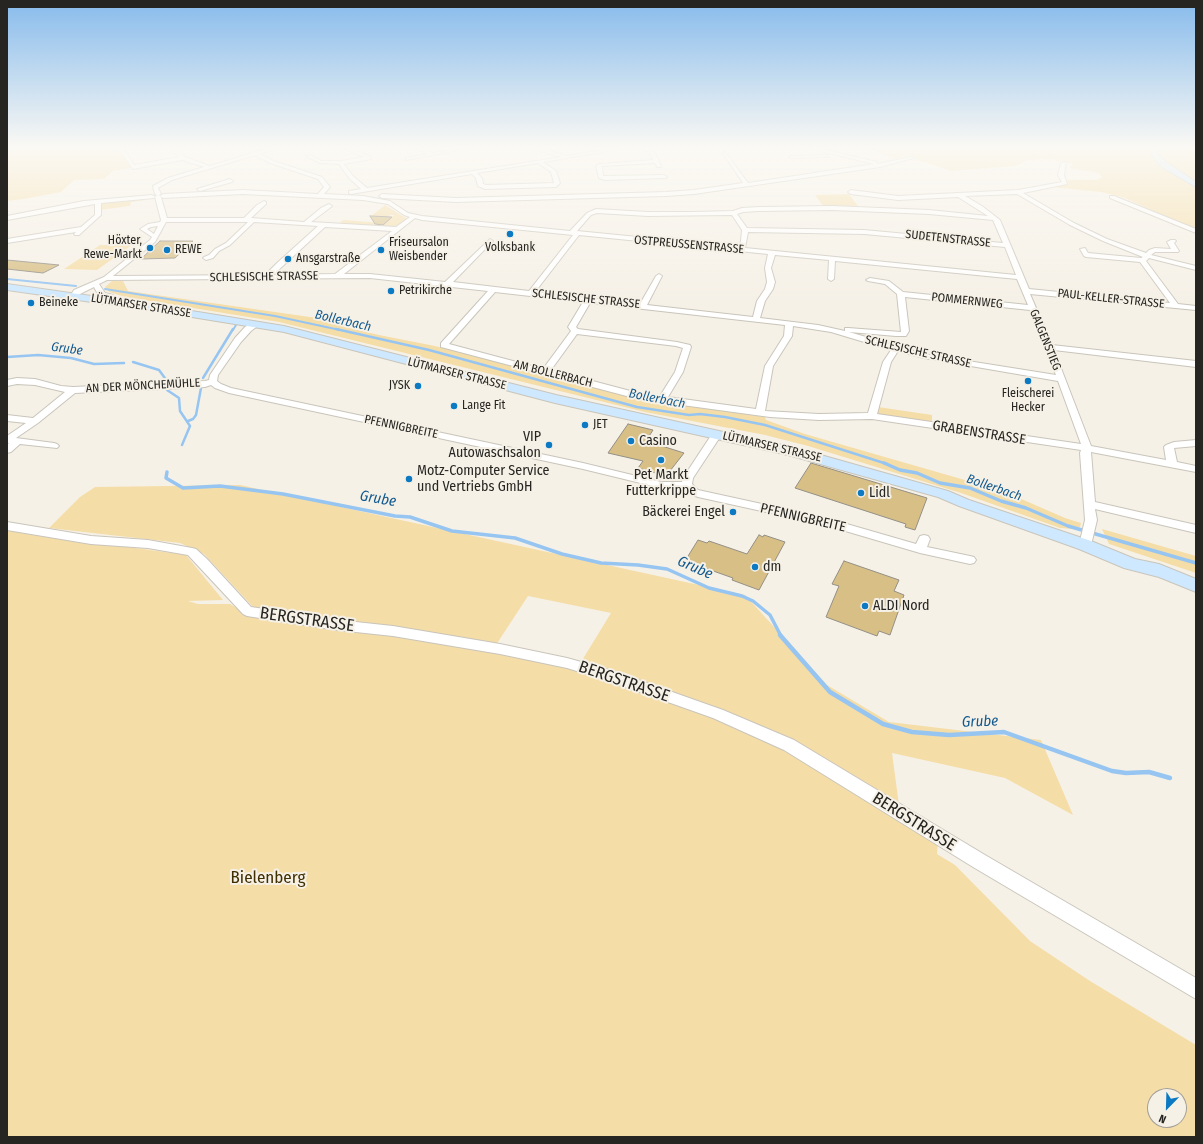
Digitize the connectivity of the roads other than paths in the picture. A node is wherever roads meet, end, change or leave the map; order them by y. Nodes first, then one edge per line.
1 (124, 199) edge
2 (159, 199) edge
3 (370, 199) edge
4 (444, 199) edge
5 (477, 199) edge
6 (966, 199) edge
7 (1030, 199) edge
8 (1120, 199) edge
9 (98, 202) junction
10 (264, 204) dead end
11 (330, 206) dead end
12 (734, 213) junction
13 (413, 217) junction
14 (7, 218) edge
15 (994, 218) junction
16 (249, 220) junction
17 (163, 222) junction
18 (306, 223) junction
19 (323, 225) junction
20 (82, 229) junction
21 (397, 229) junction
22 (745, 230) junction
23 (1196, 231) edge
24 (77, 234) dead end
25 (574, 234) junction
26 (156, 236) junction
27 (7, 241) edge
28 (490, 241) dead end
29 (1173, 241) dead end
30 (1007, 245) junction
31 (1083, 249) dead end
32 (741, 250) junction
33 (772, 253) junction
34 (206, 258) dead end
35 (1145, 258) junction
36 (832, 259) junction
37 (1196, 268) edge
38 (268, 276) junction
39 (337, 276) junction
40 (659, 276) dead end
41 (1019, 277) junction
42 (106, 278) junction
43 (832, 280) dead end
44 (870, 280) dead end
45 (447, 284) junction
46 (97, 286) junction
47 (7, 287) edge
48 (494, 289) junction
49 (1026, 291) junction
50 (531, 293) junction
51 (900, 294) junction
52 (74, 296) junction
53 (588, 300) junction
54 (113, 302) junction
55 (643, 306) junction
56 (1176, 306) junction
57 (1033, 308) junction
58 (1196, 308) edge
59 (756, 319) junction
60 (256, 324) junction
61 (789, 324) junction
62 (575, 331) junction
63 (844, 332) junction
64 (1048, 347) junction
65 (895, 349) junction
66 (1196, 364) edge
67 (546, 371) junction
68 (1061, 379) junction
69 (213, 382) junction
70 (7, 383) edge
71 (73, 390) junction
72 (663, 400) junction
73 (760, 413) junction
74 (872, 416) junction
75 (7, 418) edge
76 (35, 421) junction
77 (717, 434) junction
78 (10, 443) edge
79 (1196, 443) edge
80 (54, 446) dead end
81 (1087, 448) junction
82 (1172, 465) junction
83 (1196, 469) edge
84 (687, 485) junction
85 (1090, 504) junction
86 (7, 526) edge
87 (1196, 529) edge
88 (1086, 542) junction
89 (970, 560) dead end
90 (1196, 586) edge
91 (1196, 990) edge

1 - 9 street
2 - 17 street
3 - 13 street, OSTPREUSSENSTRASSE
4 - 5 street
6 - 15 street, GALGENSTIEG
7 - 35 street
8 - 23 street
9 - 14 street
9 - 20 street
10 - 16 street
11 - 18 street
12 - 15 street
12 - 22 street
12 - 25 street
13 - 21 street
13 - 25 street, OSTPREUSSENSTRASSE
15 - 30 street, GALGENSTIEG
16 - 17 street
16 - 18 street
16 - 34 street
17 - 26 street
17 - 26 street
18 - 19 street
19 - 21 street
19 - 38 street
20 - 24 street
20 - 27 street
21 - 39 street
22 - 30 street, SUDETENSTRASSE
22 - 32 street
25 - 32 street, OSTPREUSSENSTRASSE
25 - 50 street
26 - 42 street
28 - 45 street
29 - 35 street
30 - 41 street, GALGENSTIEG
31 - 35 street
32 - 33 street, OSTPREUSSENSTRASSE
33 - 36 street, OSTPREUSSENSTRASSE
33 - 59 street
35 - 37 street
35 - 56 street
36 - 41 street, OSTPREUSSENSTRASSE
36 - 43 street
38 - 39 street, SCHLESISCHE STRASSE
38 - 42 street, SCHLESISCHE STRASSE
39 - 45 street, SCHLESISCHE STRASSE
40 - 55 street
41 - 49 street, GALGENSTIEG
42 - 46 street
42 - 52 street
44 - 51 street
45 - 48 street, SCHLESISCHE STRASSE
46 - 52 street
46 - 54 street
47 - 52 main road, LÜTMARSER STRASSE
48 - 50 street, SCHLESISCHE STRASSE
48 - 67 street, AM BOLLERBACH
49 - 56 street, PAUL-KELLER-STRASSE
49 - 57 street, GALGENSTIEG
50 - 53 street, SCHLESISCHE STRASSE
51 - 57 street, POMMERNWEG
51 - 63 street
52 - 54 main road, LÜTMARSER STRASSE
53 - 55 street, SCHLESISCHE STRASSE
53 - 62 street
54 - 60 main road, LÜTMARSER STRASSE
55 - 59 street, SCHLESISCHE STRASSE
56 - 58 street, PAUL-KELLER-STRASSE
57 - 64 street, GALGENSTIEG
59 - 61 street, SCHLESISCHE STRASSE
60 - 69 street
60 - 77 main road, LÜTMARSER STRASSE
61 - 63 street, SCHLESISCHE STRASSE
61 - 73 street
62 - 67 street
62 - 72 street
63 - 65 street, SCHLESISCHE STRASSE
64 - 66 street
64 - 68 street, GALGENSTIEG
65 - 68 street, SCHLESISCHE STRASSE
65 - 74 street
67 - 72 street, AM BOLLERBACH
68 - 81 street, GALGENSTIEG
69 - 71 street, AN DER MÖNCHEMÜHLE
69 - 84 street, PFENNIGBREITE
70 - 71 street, AN DER MÖNCHEMÜHLE
71 - 76 street, AN DER MÖNCHEMÜHLE
72 - 73 street, AM BOLLERBACH
73 - 74 street, GRABENSTRASSE
74 - 81 street, GRABENSTRASSE
75 - 76 street
76 - 78 street, AN DER MÖNCHEMÜHLE
77 - 84 street
77 - 88 main road, LÜTMARSER STRASSE
78 - 80 street, AN DER MÖNCHEMÜHLE
79 - 82 street
81 - 82 street, GRABENSTRASSE
81 - 85 street, GALGENSTIEG
82 - 83 street, GRABENSTRASSE
84 - 89 street, PFENNIGBREITE
85 - 87 street
85 - 88 street, GALGENSTIEG
86 - 91 street, BERGSTRASSE
88 - 90 main road, LÜTMARSER STRASSE

